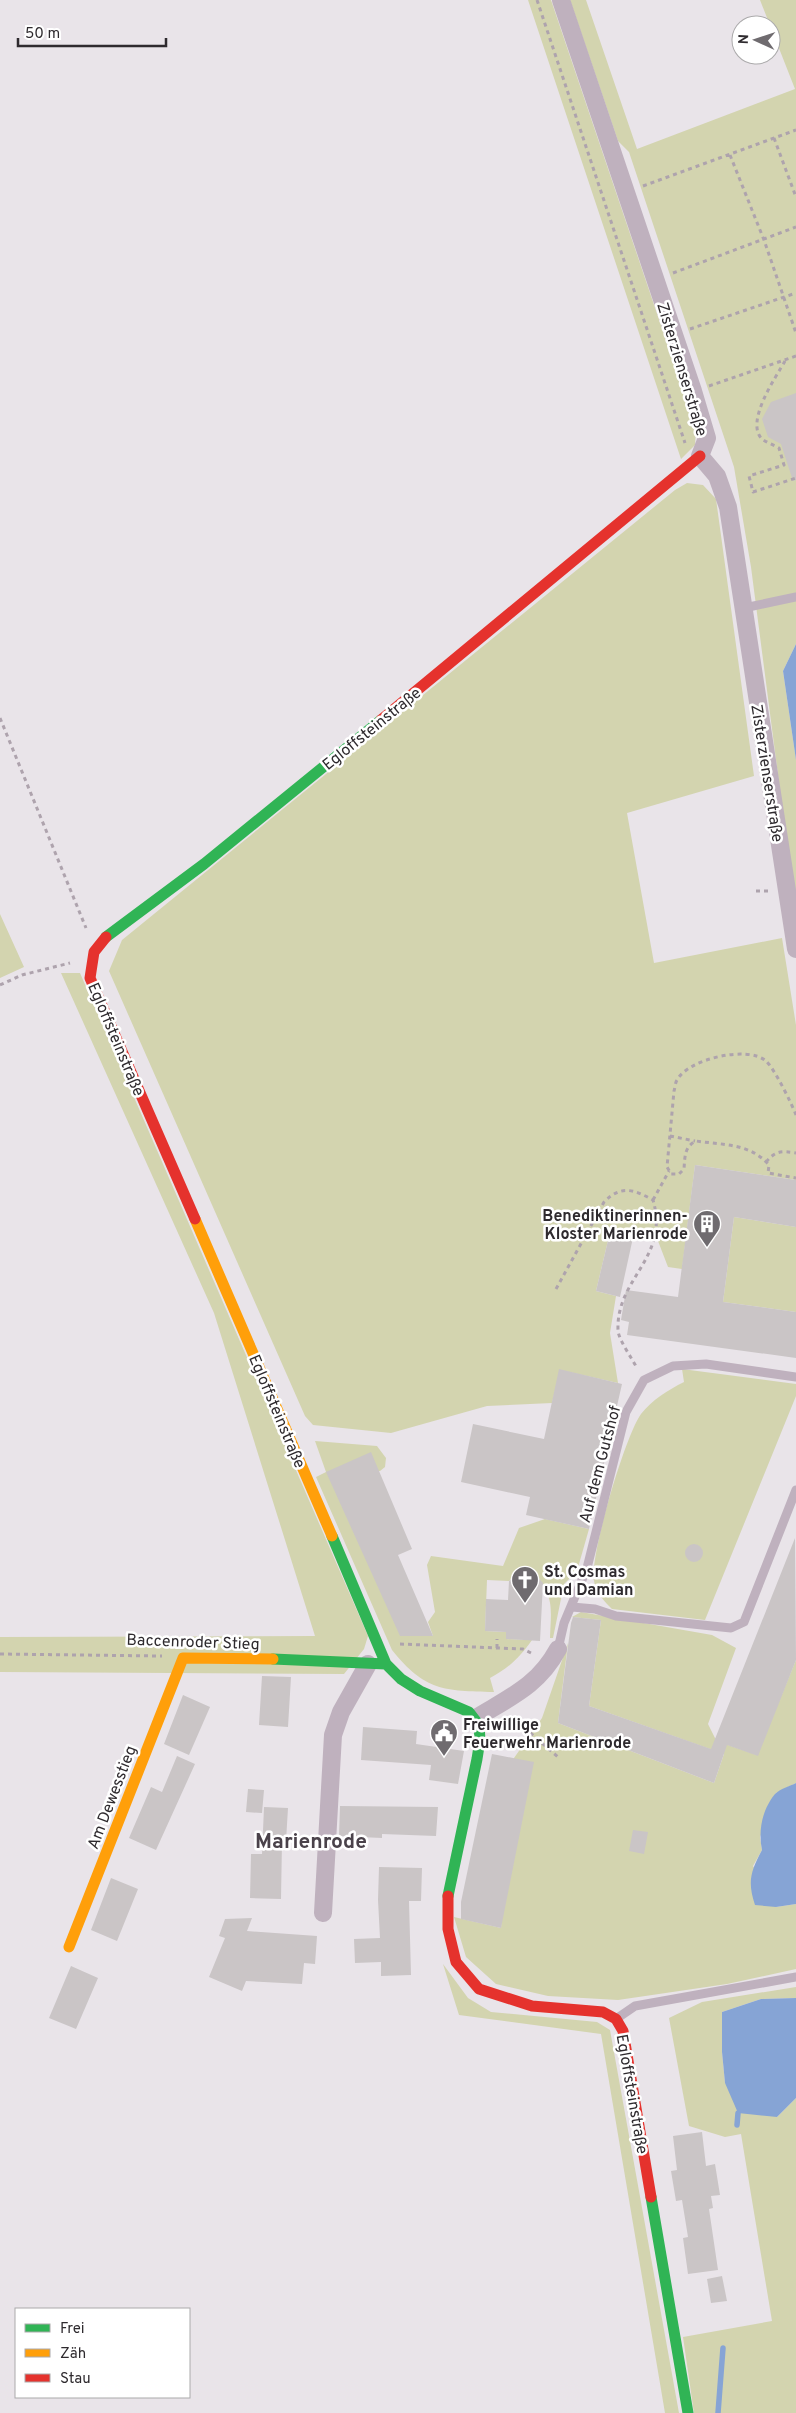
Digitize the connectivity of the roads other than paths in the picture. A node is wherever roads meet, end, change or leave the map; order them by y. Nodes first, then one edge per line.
1 (561, 0) edge
2 (700, 456) junction
3 (796, 597) edge
4 (744, 608) junction
5 (796, 949) edge
6 (796, 1377) edge
7 (796, 1490) edge
8 (572, 1607) junction
9 (558, 1649) joint
10 (182, 1658) joint
11 (368, 1664) junction
12 (386, 1664) junction
13 (476, 1718) junction
14 (323, 1913) dead end
15 (69, 1947) dead end
16 (796, 1977) edge
17 (616, 2019) junction
18 (688, 2413) edge

1 - 2 street, Zisterzienserstraße
2 - 4 street, Zisterzienserstraße
2 - 12 street, Egloffsteinstraße
3 - 4 lane
4 - 5 street, Zisterzienserstraße
6 - 8 lane, Auf dem Gutshof
7 - 8 lane
8 - 9 lane, Auf dem Gutshof
9 - 13 street
10 - 11 street, Baccenroder Stieg
10 - 15 street, Am Dewesstieg
11 - 12 street, Baccenroder Stieg
11 - 14 street
12 - 13 street, Egloffsteinstraße
13 - 17 street, Egloffsteinstraße
16 - 17 lane
17 - 18 street, Egloffsteinstraße

